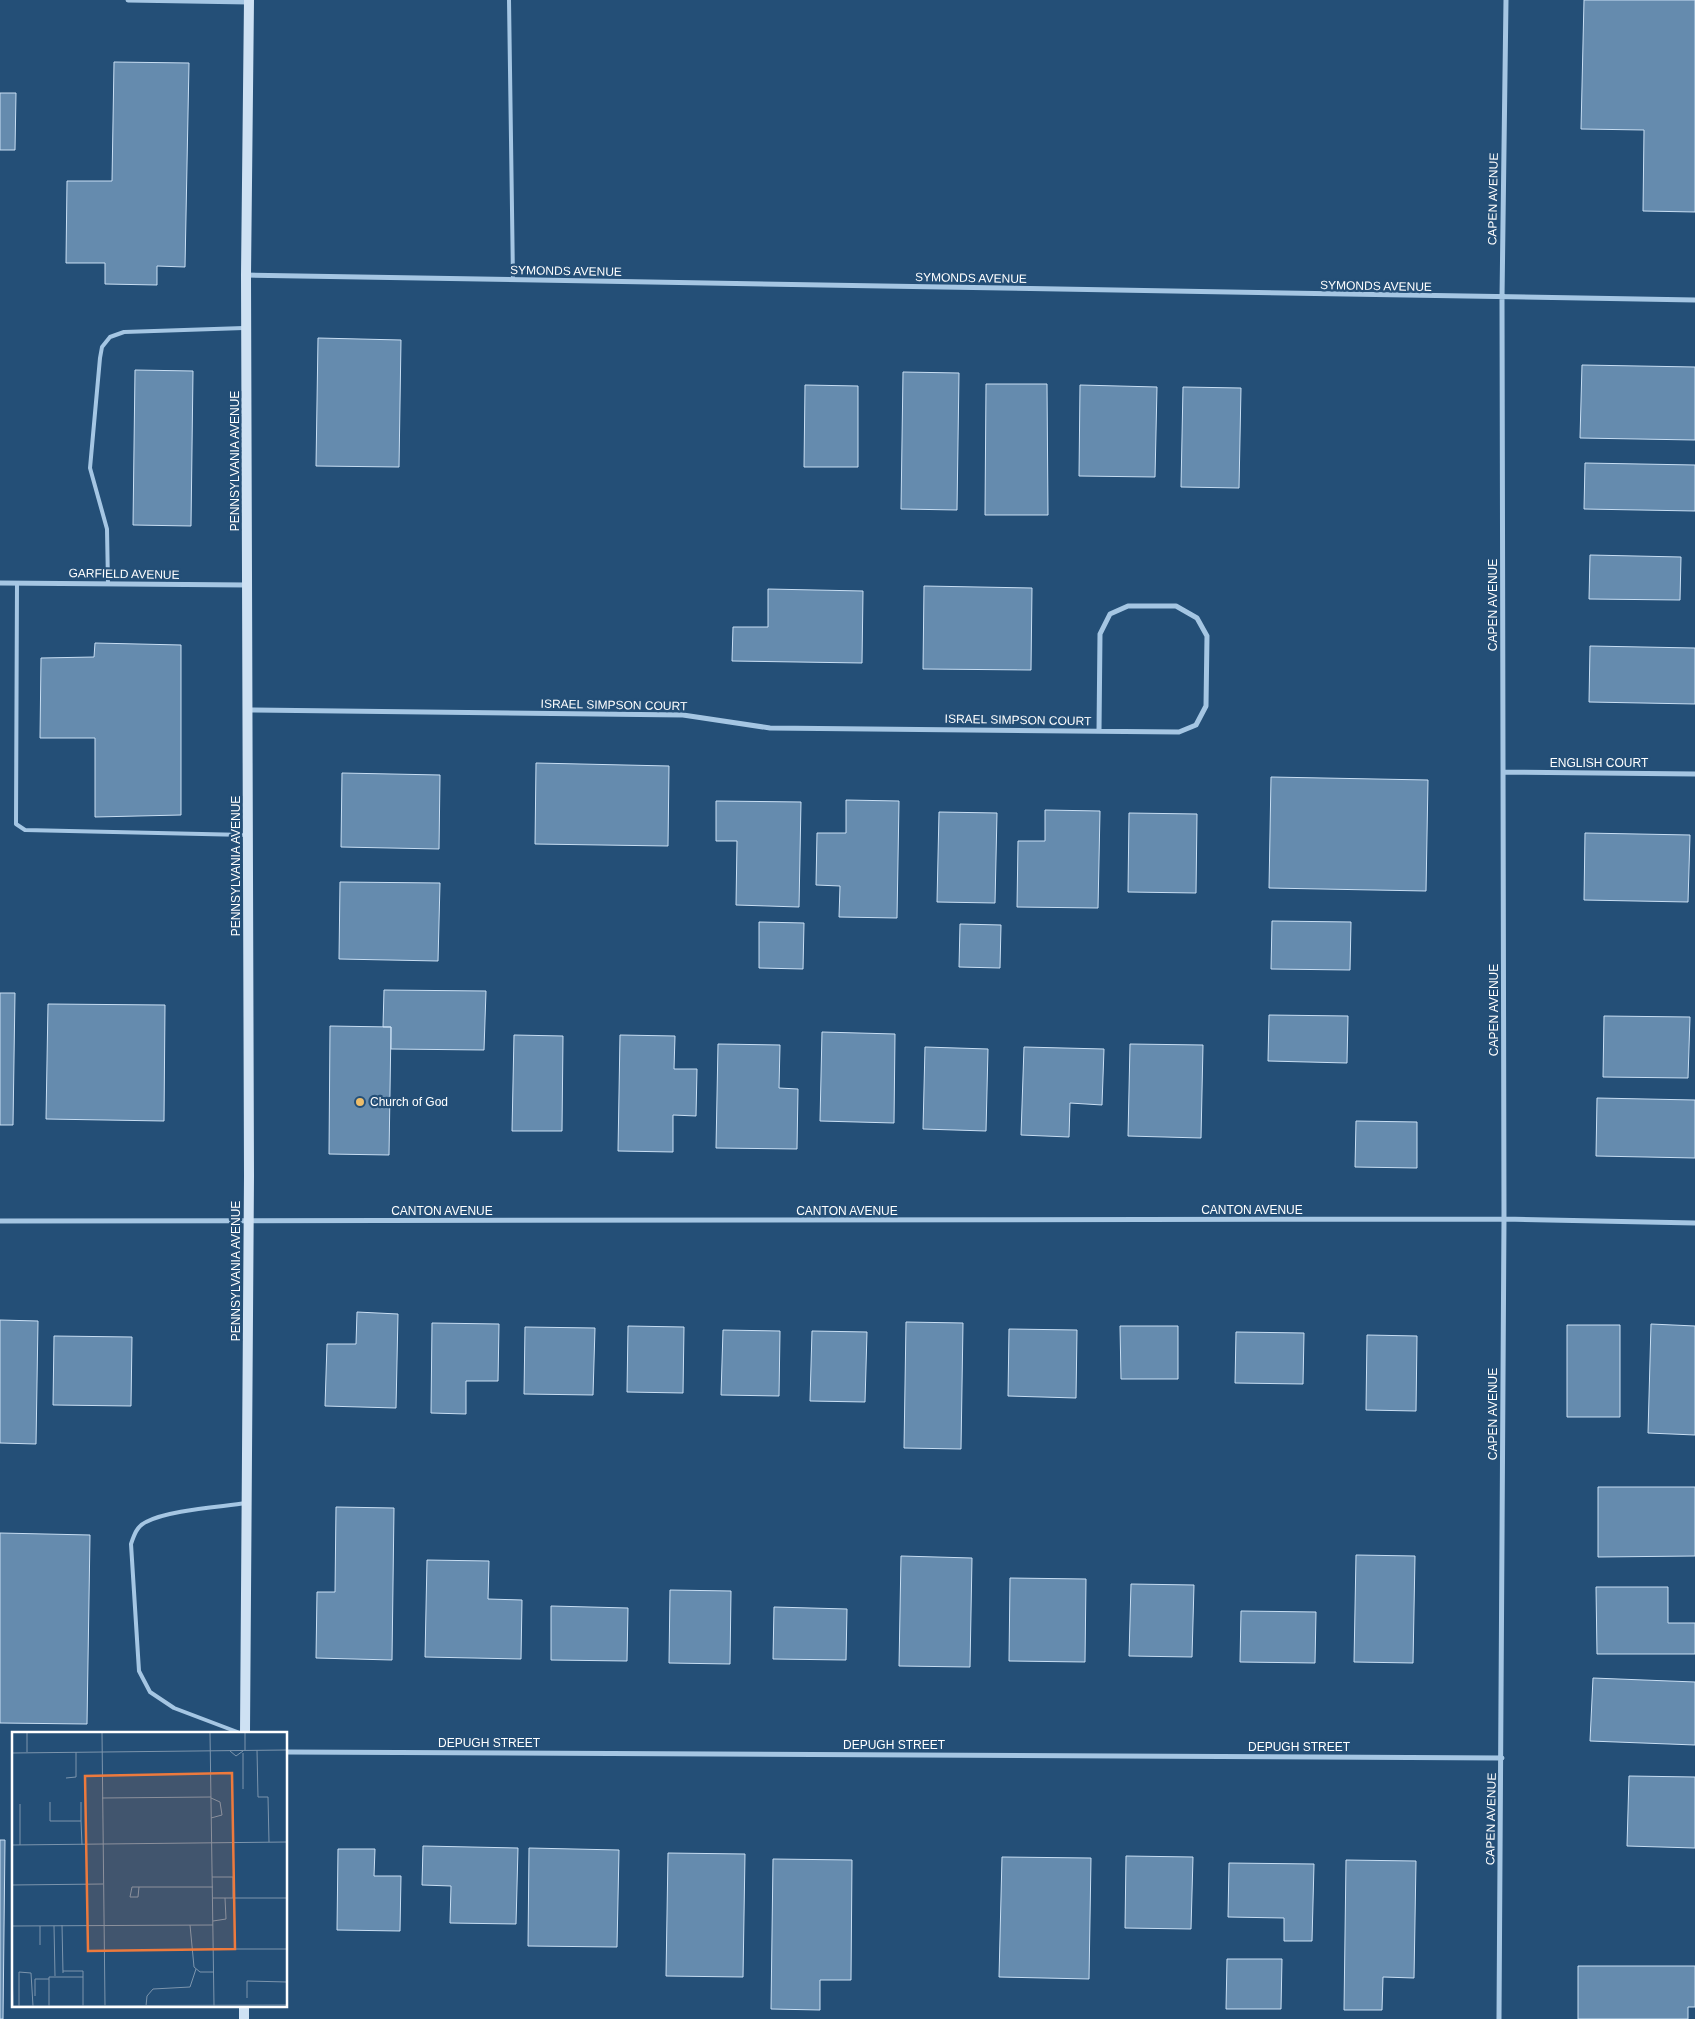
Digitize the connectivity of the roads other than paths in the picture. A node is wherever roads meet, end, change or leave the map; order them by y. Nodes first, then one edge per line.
1 (128, 0) edge
2 (509, 0) edge
3 (1506, 0) edge
4 (249, 1) edge
5 (246, 275) junction
6 (513, 280) junction
7 (1502, 298) junction
8 (1695, 300) edge
9 (247, 328) junction
10 (0, 583) edge
11 (16, 583) junction
12 (108, 584) junction
13 (248, 585) junction
14 (248, 710) junction
15 (1099, 731) junction
16 (1503, 772) junction
17 (1695, 774) edge
18 (248, 835) junction
19 (1504, 1219) junction
20 (0, 1221) edge
21 (249, 1221) junction
22 (1695, 1223) edge
23 (247, 1503) junction
24 (237, 1732) edge
25 (245, 1732) edge
26 (288, 1752) edge
27 (1502, 1758) junction
28 (244, 2006) edge
29 (244, 2019) edge
30 (1499, 2019) edge

1 - 4 street
2 - 6 lane
3 - 7 street, CAPEN AVENUE
4 - 5 street, PENNSYLVANIA AVENUE
5 - 6 street, SYMONDS AVENUE
5 - 9 street, PENNSYLVANIA AVENUE
6 - 7 street, SYMONDS AVENUE
7 - 8 street, SYMONDS AVENUE
7 - 16 street, CAPEN AVENUE
9 - 12 lane
9 - 13 street, PENNSYLVANIA AVENUE
10 - 11 street, GARFIELD AVENUE
11 - 12 street, GARFIELD AVENUE
11 - 18 lane
12 - 13 street, GARFIELD AVENUE
13 - 14 street, PENNSYLVANIA AVENUE
14 - 15 street, ISRAEL SIMPSON COURT
14 - 18 street, PENNSYLVANIA AVENUE
15 - 15 street, ISRAEL SIMPSON COURT
16 - 17 street, ENGLISH COURT
16 - 19 street, CAPEN AVENUE
18 - 21 street, PENNSYLVANIA AVENUE
19 - 21 street, CANTON AVENUE
19 - 22 street, CANTON AVENUE
19 - 27 street, CAPEN AVENUE
20 - 21 street, CANTON AVENUE
21 - 23 street, PENNSYLVANIA AVENUE
23 - 24 lane
23 - 25 street, PENNSYLVANIA AVENUE
26 - 27 street, DEPUGH STREET
27 - 30 street, CAPEN AVENUE
28 - 29 street

